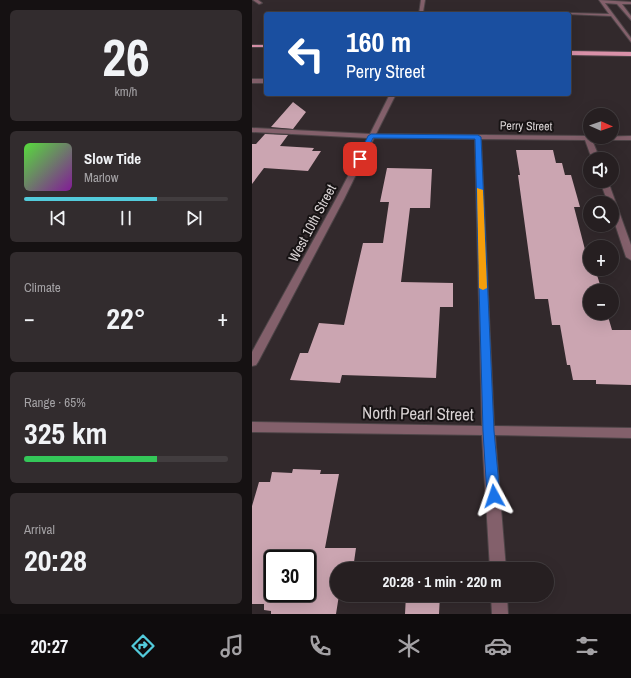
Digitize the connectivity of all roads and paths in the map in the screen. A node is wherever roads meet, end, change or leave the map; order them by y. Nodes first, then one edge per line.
1 (255, 0) edge
2 (424, 0) edge
3 (602, 1) edge
4 (619, 2) junction
5 (260, 3) dead end
6 (631, 3) edge
7 (421, 12) edge
8 (571, 14) edge
9 (612, 15) junction
10 (616, 19) junction
11 (631, 41) edge
12 (252, 46) edge
13 (264, 46) edge
14 (571, 53) edge
15 (631, 54) edge
16 (252, 81) edge
17 (264, 81) edge
18 (392, 96) edge
19 (252, 130) edge
20 (371, 136) junction
21 (478, 137) junction
22 (583, 138) edge
23 (619, 138) edge
24 (631, 138) edge
25 (619, 223) edge
26 (631, 257) edge
27 (252, 362) edge
28 (252, 427) edge
29 (488, 431) junction
30 (631, 433) edge
31 (497, 562) edge
32 (500, 602) edge
33 (500, 614) edge

1 - 5 street
2 - 7 street
3 - 4 street
3 - 9 street
4 - 6 street
4 - 10 street
8 - 9 street
9 - 10 street
10 - 11 street
12 - 13 main road
14 - 15 main road
16 - 17 street
18 - 20 street, West 10th Street
19 - 20 street, Perry Street
20 - 21 street, Perry Street
20 - 27 street, West 10th Street
21 - 22 street, Perry Street
21 - 29 street
23 - 24 street, Perry Street
25 - 26 street
28 - 29 street, North Pearl Street
29 - 30 street, North Pearl Street
29 - 31 street
32 - 33 street

